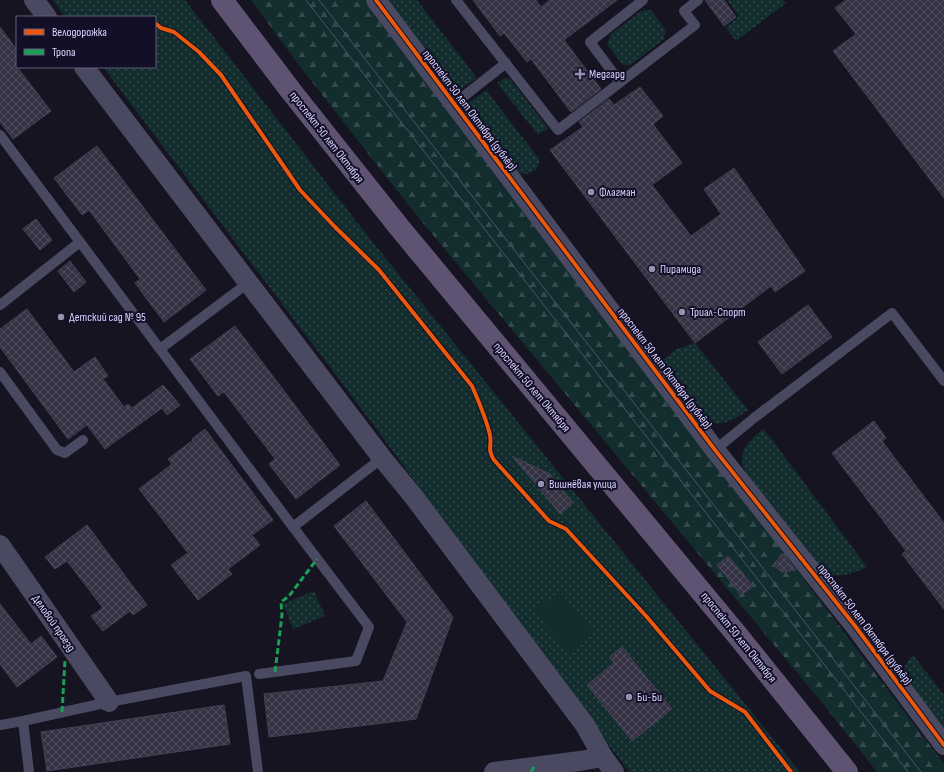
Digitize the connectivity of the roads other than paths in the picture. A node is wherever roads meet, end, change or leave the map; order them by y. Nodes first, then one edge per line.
1 (34, 0) edge
2 (222, 0) edge
3 (376, 0) edge
4 (456, 0) edge
5 (643, 0) edge
6 (698, 0) edge
7 (45, 16) edge
8 (506, 63) junction
9 (85, 68) edge
10 (620, 82) junction
11 (454, 104) junction
12 (0, 135) edge
13 (80, 242) junction
14 (248, 283) junction
15 (0, 305) edge
16 (160, 349) junction
17 (0, 372) edge
18 (944, 381) edge
19 (83, 440) dead end
20 (715, 450) junction
21 (382, 458) junction
22 (293, 527) junction
23 (0, 545) edge
24 (259, 674) dead end
25 (109, 702) junction
26 (23, 721) junction
27 (0, 725) edge
28 (944, 745) edge
29 (609, 765) edge
30 (29, 772) edge
31 (258, 772) edge
32 (494, 772) edge
33 (847, 772) edge

1 - 7 street
2 - 33 main road, проспект 50 лет Октября
3 - 11 street, проспект 50 лет Октября (дублёр)
4 - 8 lane
5 - 10 lane
6 - 10 lane
8 - 10 lane
8 - 11 lane
9 - 14 street
11 - 20 street, проспект 50 лет Октября (дублёр)
12 - 13 lane
13 - 15 lane
13 - 16 lane
14 - 16 lane
14 - 21 street
16 - 22 lane
17 - 19 lane
18 - 20 lane
20 - 28 street, проспект 50 лет Октября (дублёр)
21 - 22 lane
21 - 29 street
22 - 24 lane
23 - 25 street, Деловой проезд
25 - 26 lane
25 - 31 lane
26 - 27 lane
26 - 30 lane
29 - 32 street

